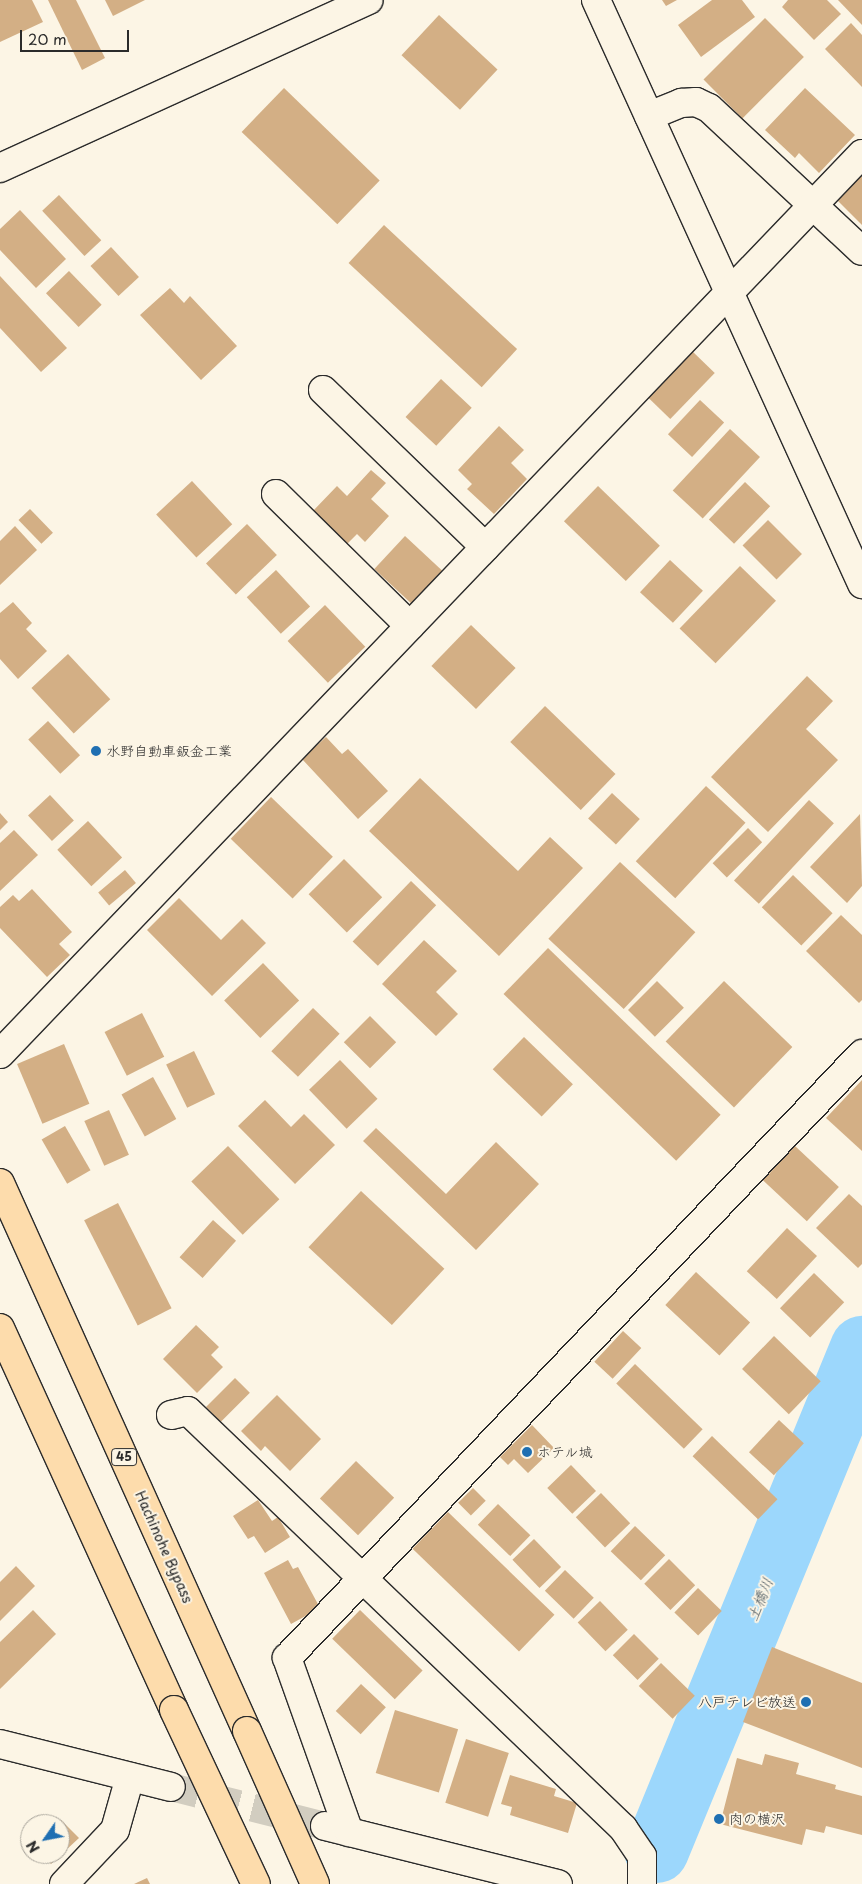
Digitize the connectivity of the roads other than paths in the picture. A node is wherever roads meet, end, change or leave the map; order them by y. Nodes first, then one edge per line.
1 (368, 0) edge
2 (596, 0) edge
3 (649, 116) junction
4 (862, 154) edge
5 (0, 168) edge
6 (814, 204) junction
7 (862, 250) edge
8 (729, 293) junction
9 (323, 390) dead end
10 (276, 494) dead end
11 (484, 547) junction
12 (862, 584) edge
13 (410, 626) junction
14 (0, 1054) edge
15 (862, 1054) edge
16 (0, 1183) edge
17 (0, 1328) edge
18 (171, 1415) dead end
19 (362, 1580) junction
20 (0, 1744) edge
21 (130, 1777) junction
22 (171, 1787) tunnel mouth
23 (64, 1884) edge
24 (256, 1884) edge
25 (316, 1884) edge
26 (558, 1884) edge
27 (642, 1884) edge

1 - 5 street
2 - 3 street
3 - 6 street
3 - 8 street
4 - 6 street
6 - 7 street
6 - 8 street
8 - 11 street
8 - 12 street
9 - 11 street
10 - 13 street
11 - 13 street
13 - 14 street
15 - 19 street
16 - 25 highway, Hachinohe Bypass / 45, bridge
17 - 24 highway, bridge
18 - 19 street
19 - 26 street
19 - 27 street
20 - 21 street
21 - 22 street
21 - 23 street

